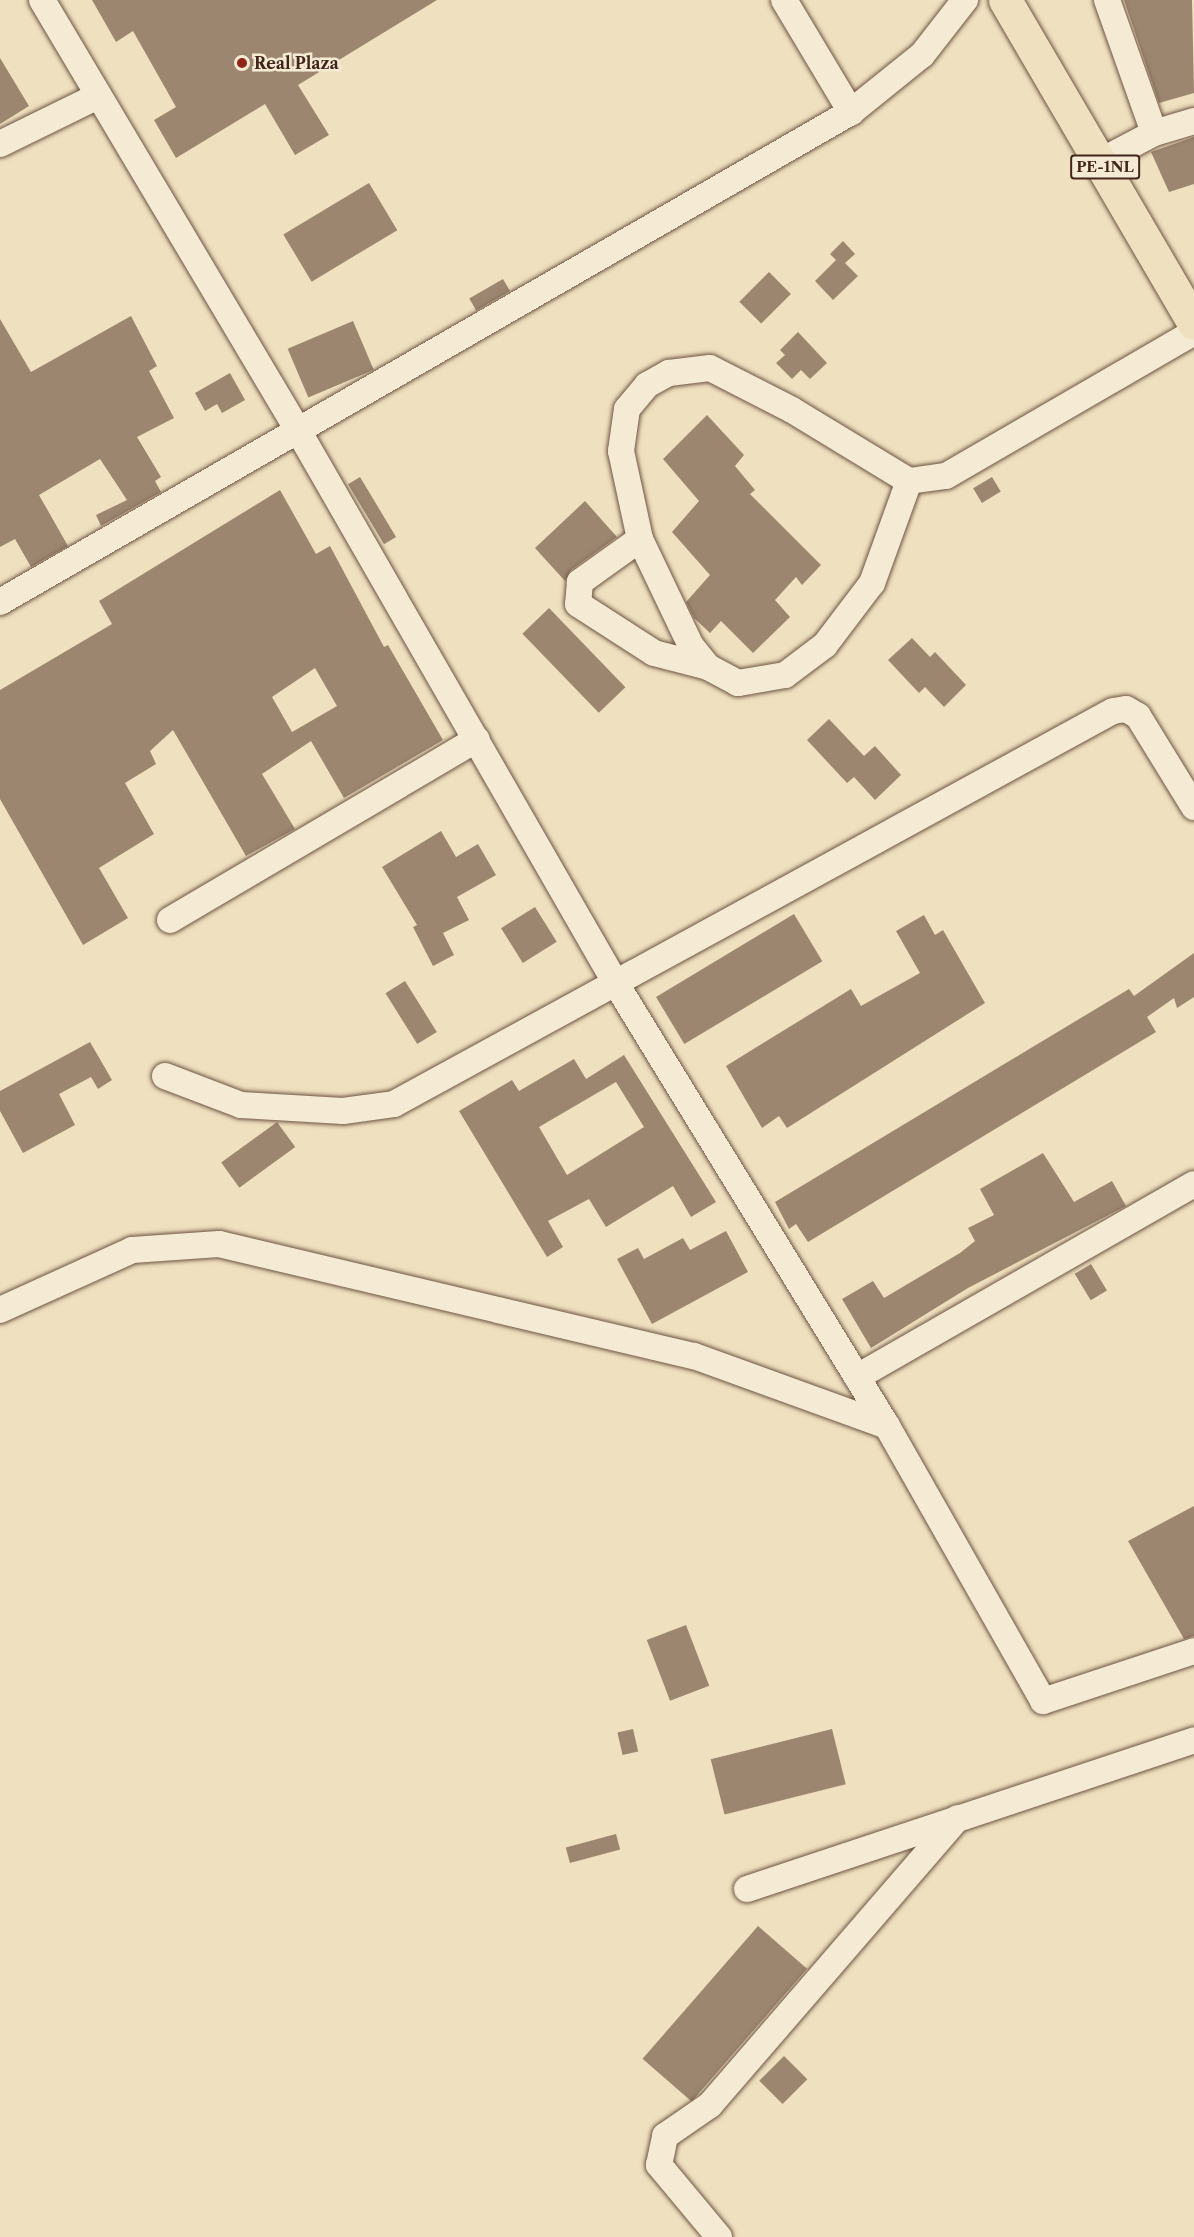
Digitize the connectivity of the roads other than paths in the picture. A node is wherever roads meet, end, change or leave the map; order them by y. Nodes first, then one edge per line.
1 (42, 0) edge
2 (784, 0) edge
3 (965, 0) edge
4 (1107, 0) edge
5 (1011, 4) edge
6 (98, 96) junction
7 (850, 112) junction
8 (1194, 121) edge
9 (1154, 133) junction
10 (0, 144) edge
11 (1101, 161) junction
12 (1194, 323) edge
13 (1194, 332) edge
14 (299, 432) junction
15 (909, 481) junction
16 (640, 539) junction
17 (0, 602) edge
18 (708, 667) junction
19 (477, 739) junction
20 (1194, 807) edge
21 (170, 920) dead end
22 (615, 982) junction
23 (165, 1076) dead end
24 (1194, 1184) edge
25 (0, 1310) edge
26 (856, 1377) junction
27 (887, 1426) junction
28 (1194, 1651) edge
29 (1194, 1740) edge
30 (958, 1818) junction
31 (747, 1889) dead end
32 (719, 2237) edge

1 - 6 street
2 - 7 street
3 - 7 street
4 - 9 street
5 - 11 highway, PE-1NL
6 - 10 street
6 - 14 street
7 - 14 street
8 - 9 street
9 - 11 street
11 - 12 highway, PE-1NL
13 - 15 street
14 - 17 street
14 - 19 street
15 - 16 street
15 - 18 street
16 - 18 street
16 - 18 street
19 - 21 street
19 - 22 street
20 - 22 street
22 - 23 street
22 - 26 street
24 - 26 street
25 - 27 street
26 - 27 street
27 - 28 street
29 - 30 street
30 - 31 street
30 - 32 street

